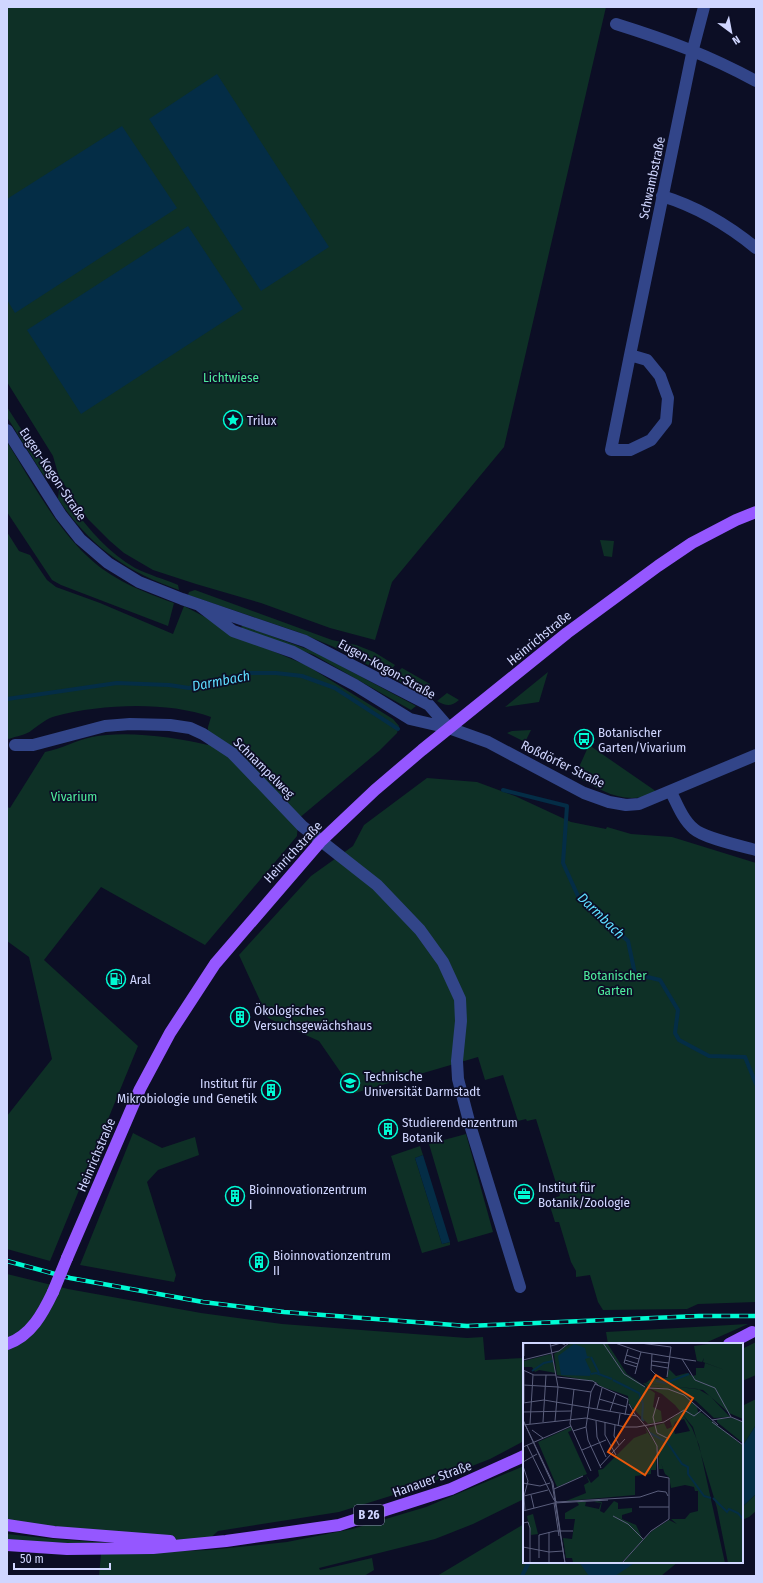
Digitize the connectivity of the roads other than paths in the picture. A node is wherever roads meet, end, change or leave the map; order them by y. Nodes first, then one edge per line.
1 (704, 7) edge
2 (616, 24) dead end
3 (693, 50) junction
4 (756, 81) edge
5 (662, 196) junction
6 (756, 248) edge
7 (630, 355) junction
8 (7, 430) edge
9 (756, 512) edge
10 (199, 605) junction
11 (449, 728) junction
12 (15, 745) dead end
13 (756, 755) edge
14 (671, 792) junction
15 (320, 842) junction
16 (756, 850) edge
17 (520, 1287) dead end
18 (752, 1332) dead end
19 (731, 1343) edge
20 (7, 1344) edge
21 (523, 1456) edge
22 (7, 1524) edge
23 (205, 1543) junction
24 (7, 1545) edge

1 - 3 street, Schwambstraße
2 - 3 street
3 - 4 street
3 - 5 street, Schwambstraße
5 - 6 street
5 - 7 street, Schwambstraße
7 - 7 street, Schwambstraße
8 - 10 street, Eugen-Kogon-Straße
9 - 11 main road, Heinrichstraße
10 - 11 street, Eugen-Kogon-Straße
10 - 11 street, Eugen-Kogon-Straße
11 - 14 street, Roßdörfer Straße
11 - 15 main road, Heinrichstraße
12 - 15 street, Schnampelweg
13 - 14 street, Roßdörfer Straße
14 - 16 street
15 - 17 street, Schnampelweg
15 - 20 main road, Heinrichstraße, bridge
18 - 19 main road
21 - 23 main road, Hanauer Straße / B 26
22 - 23 main road, B 26
23 - 24 main road, B 26

